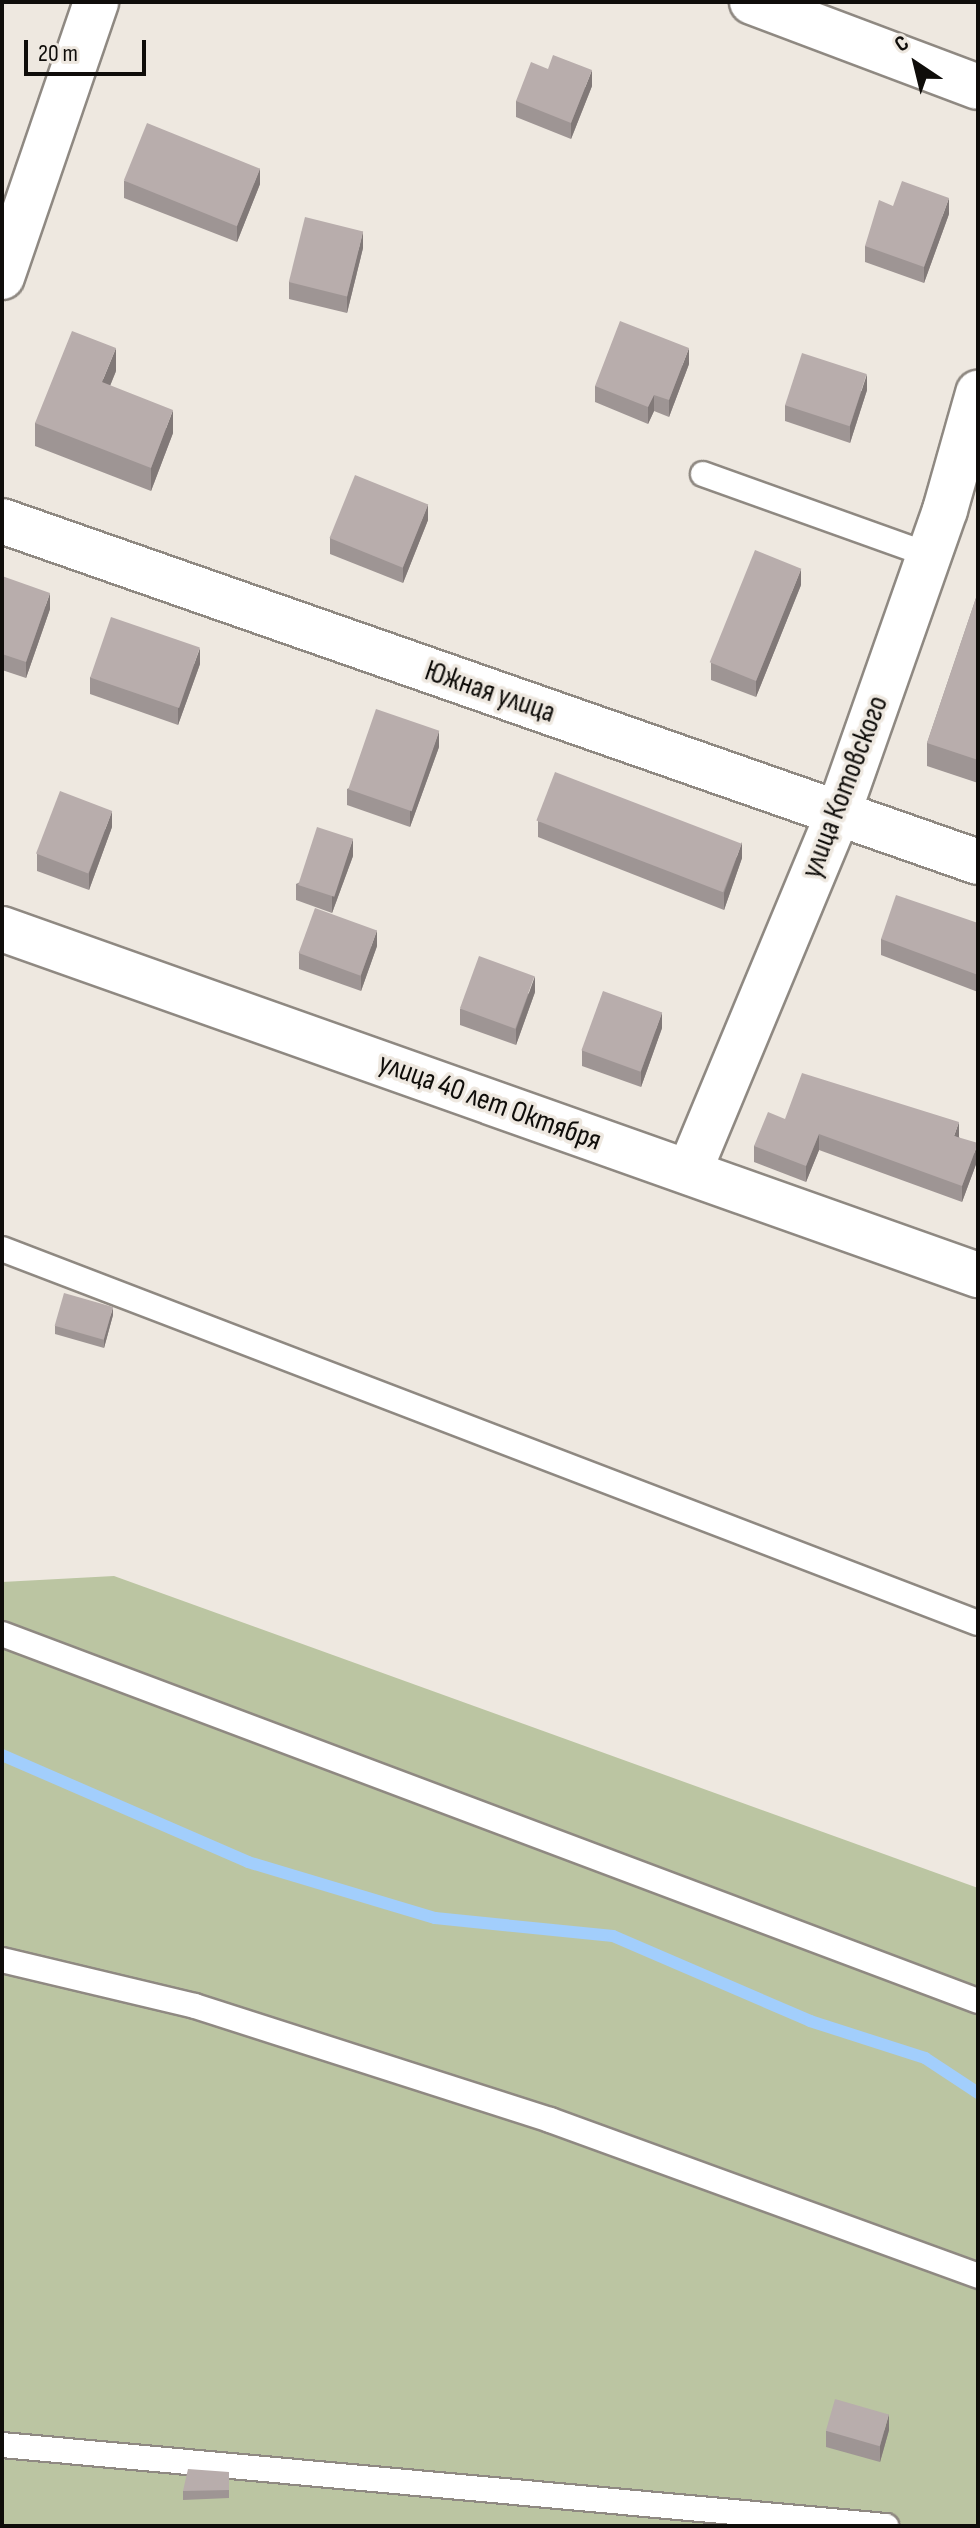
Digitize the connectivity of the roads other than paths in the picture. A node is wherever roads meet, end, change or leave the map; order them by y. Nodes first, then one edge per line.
1 (96, 2) edge
2 (752, 2) edge
3 (978, 87) edge
4 (2, 277) edge
5 (978, 393) edge
6 (703, 474) dead end
7 (2, 521) edge
8 (929, 555) junction
9 (838, 814) junction
10 (978, 862) edge
11 (2, 929) edge
12 (689, 1172) junction
13 (2, 1249) edge
14 (978, 1275) edge
15 (978, 1623) edge
16 (2, 1634) edge
17 (2, 1960) edge
18 (978, 2001) edge
19 (978, 2276) edge
20 (2, 2445) edge
21 (886, 2526) edge

1 - 4 street
2 - 3 street
5 - 8 street, улица Котовского
6 - 8 lane
7 - 9 street, Южная улица
8 - 9 street, улица Котовского
9 - 10 street, Южная улица
9 - 12 street, улица Котовского
11 - 12 street, улица 40 лет Октября
12 - 14 street, улица 40 лет Октября
13 - 15 lane
16 - 18 lane
17 - 19 lane
20 - 21 lane

